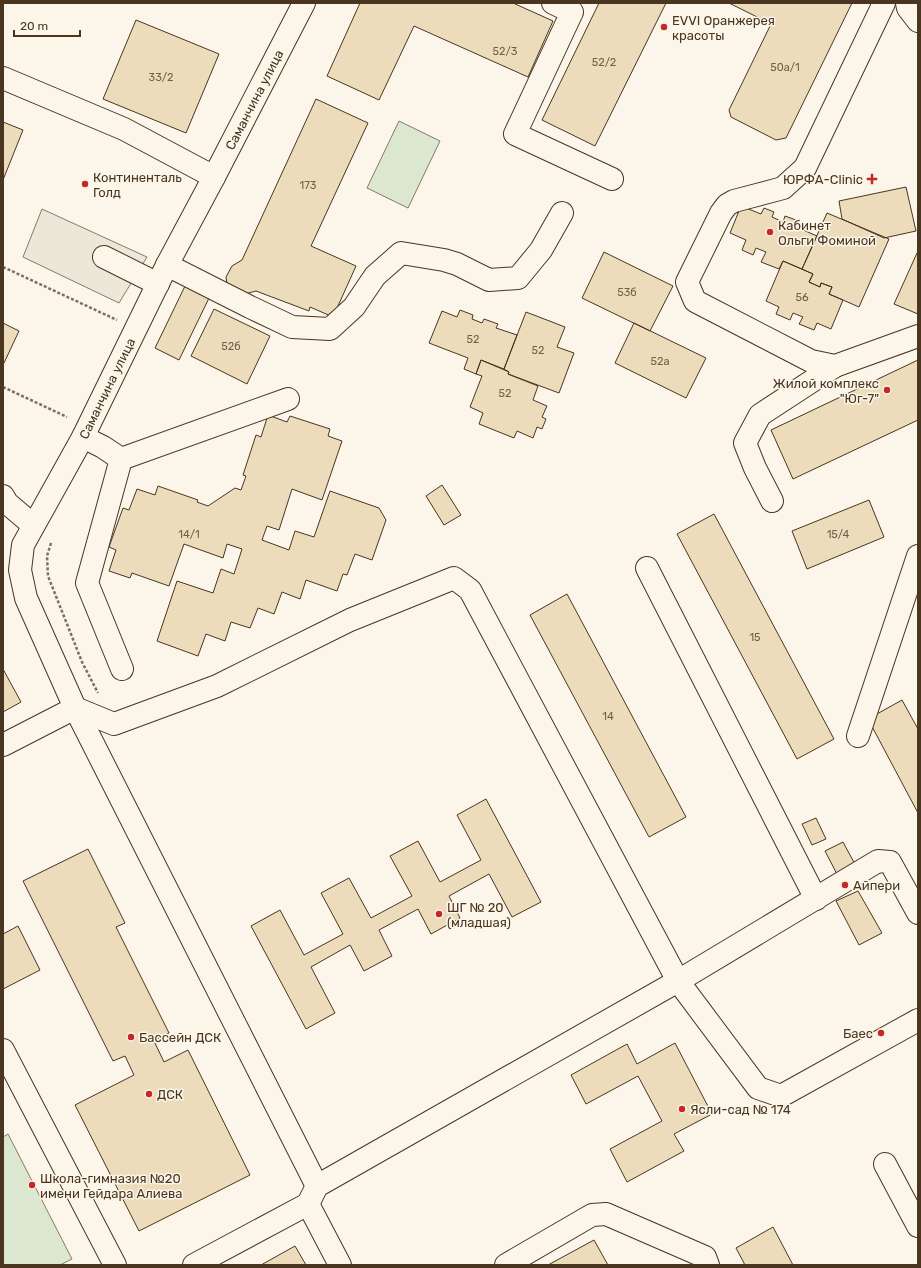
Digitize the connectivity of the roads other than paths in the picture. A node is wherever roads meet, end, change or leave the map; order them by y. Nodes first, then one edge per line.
1 (304, 3) edge
2 (553, 3) edge
3 (884, 3) edge
4 (907, 3) edge
5 (918, 22) edge
6 (3, 78) edge
7 (214, 177) junction
8 (612, 179) dead end
9 (562, 213) dead end
10 (104, 257) dead end
11 (163, 275) junction
12 (918, 336) edge
13 (835, 366) junction
14 (288, 399) dead end
15 (85, 432) junction
16 (121, 459) junction
17 (3, 496) edge
18 (772, 501) dead end
19 (33, 525) junction
20 (918, 556) edge
21 (647, 568) dead end
22 (122, 669) dead end
23 (75, 708) junction
24 (858, 736) dead end
25 (3, 745) edge
26 (816, 899) junction
27 (918, 913) edge
28 (678, 981) junction
29 (918, 1020) edge
30 (3, 1050) edge
31 (885, 1164) dead end
32 (312, 1195) junction
33 (918, 1226) edge
34 (115, 1265) edge
35 (194, 1265) edge
36 (340, 1265) edge
37 (506, 1265) edge
38 (708, 1265) edge

1 - 7 street, Саманчина улица
2 - 8 street
3 - 13 street
4 - 5 street
6 - 7 street
7 - 11 street, Саманчина улица
9 - 11 street
10 - 11 street
11 - 15 street, Саманчина улица
12 - 13 street
13 - 18 street
14 - 16 street
15 - 16 street
15 - 19 street, Саманчина улица
16 - 22 street
17 - 19 street
19 - 23 street, Саманчина улица
20 - 24 street
21 - 26 street
23 - 25 street
23 - 28 street
23 - 32 street, Саманчина улица
26 - 27 street
26 - 28 street
28 - 29 street
28 - 32 street
30 - 34 street
31 - 33 street
32 - 35 street
32 - 36 street, Саманчина улица
37 - 38 street

